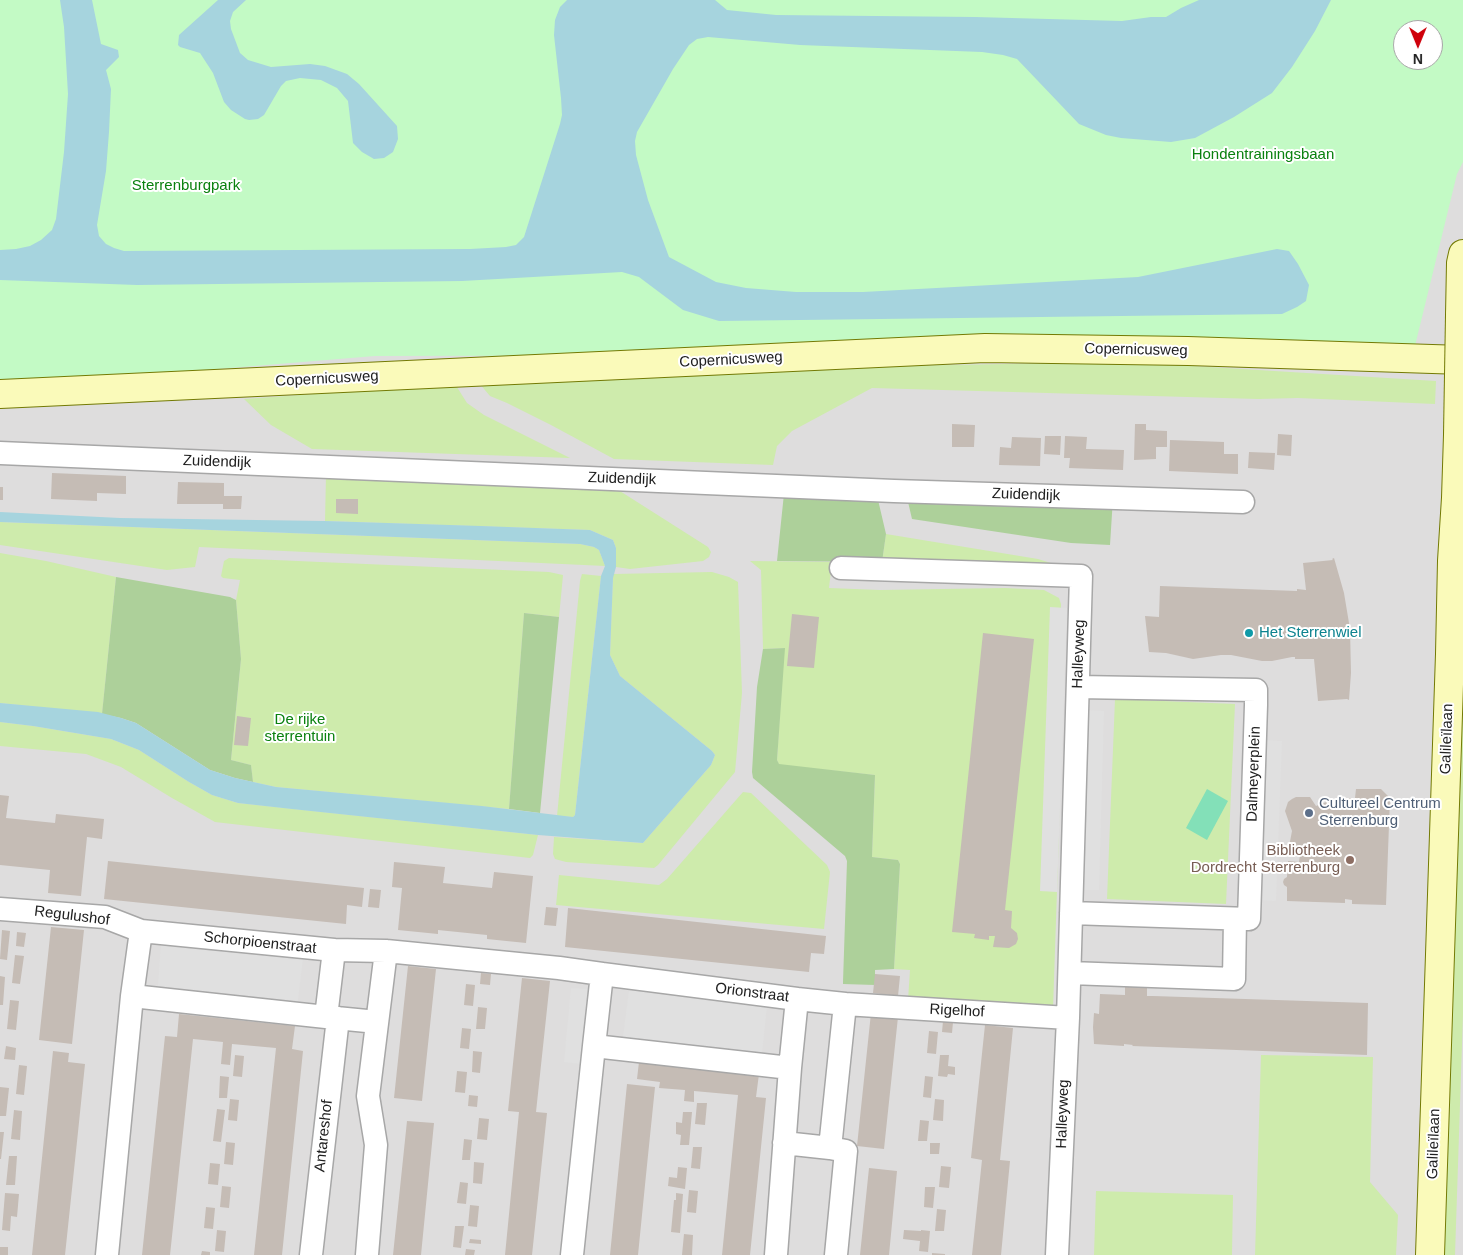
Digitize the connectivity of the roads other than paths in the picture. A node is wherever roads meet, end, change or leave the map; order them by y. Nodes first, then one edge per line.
1 (1463, 254) edge
2 (1463, 360) edge
3 (0, 394) edge
4 (0, 453) edge
5 (1459, 501) edge
6 (1243, 502) dead end
7 (841, 568) dead end
8 (1078, 687) junction
9 (0, 909) edge
10 (1071, 913) junction
11 (1235, 918) junction
12 (142, 931) junction
13 (334, 950) junction
14 (386, 951) junction
15 (1070, 973) junction
16 (602, 974) junction
17 (132, 996) junction
18 (798, 999) junction
19 (846, 1004) junction
20 (332, 1017) junction
21 (1068, 1018) junction
22 (377, 1022) junction
23 (594, 1046) junction
24 (790, 1068) junction
25 (784, 1143) junction
26 (830, 1148) junction
27 (107, 1255) edge
28 (311, 1255) edge
29 (367, 1255) edge
30 (572, 1255) edge
31 (776, 1255) edge
32 (836, 1255) edge
33 (1057, 1255) edge
34 (1430, 1255) edge

1 - 5 street, Galileïlaan, bridge
2 - 3 street, Copernicusweg
4 - 6 street, Zuidendijk
5 - 34 street, Galileïlaan
7 - 8 street, Halleyweg
8 - 10 street, Halleyweg
8 - 11 street, Dalmeyerplein
9 - 12 street, Regulushof
10 - 11 street
10 - 15 street, Halleyweg
11 - 15 street
12 - 13 street, Schorpioenstraat
12 - 17 street
13 - 14 street
13 - 20 street, Schorpioenstraat
14 - 16 street, Orionstraat
14 - 22 street
15 - 21 street, Halleyweg
16 - 18 street, Orionstraat
16 - 23 street
17 - 20 street
17 - 27 street
18 - 19 street, Rigelhof
18 - 24 street, Orionstraat
19 - 21 street, Rigelhof
19 - 26 street
20 - 22 street
20 - 28 street, Antareshof
21 - 33 street, Halleyweg
22 - 29 street
23 - 24 street
23 - 30 street
24 - 25 street
25 - 26 street
25 - 31 street
26 - 32 street

